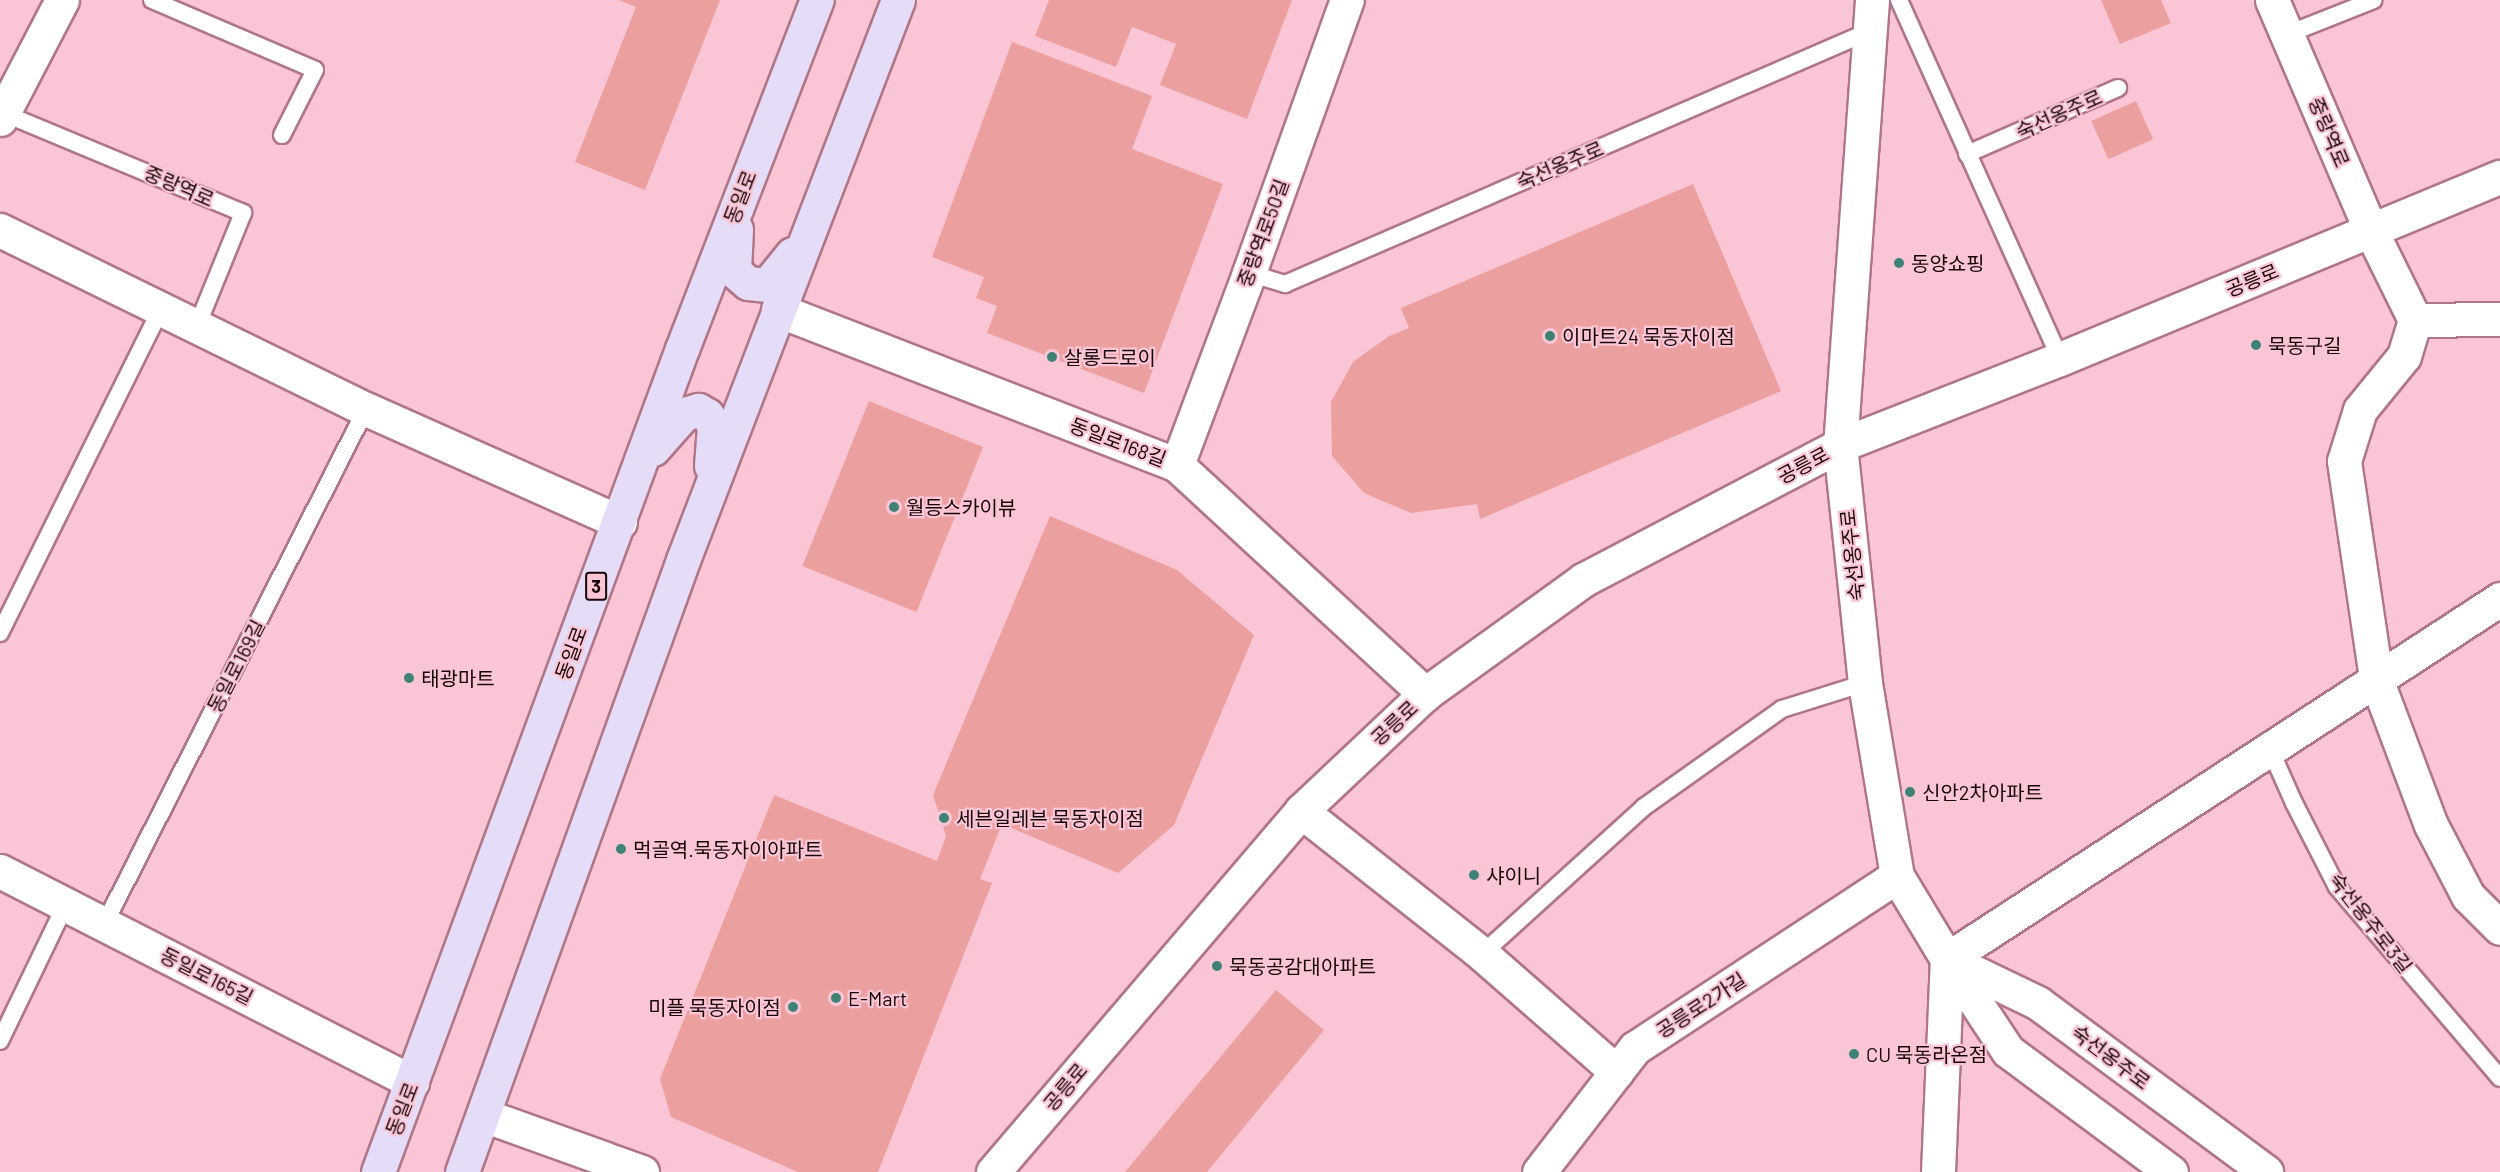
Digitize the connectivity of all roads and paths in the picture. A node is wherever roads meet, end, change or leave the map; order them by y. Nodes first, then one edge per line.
1 (62, 0) edge
2 (152, 0) edge
3 (817, 0) edge
4 (898, 0) edge
5 (1347, 0) edge
6 (2272, 0) edge
7 (2374, 0) edge
8 (1891, 7) edge
9 (2288, 34) junction
10 (2118, 88) dead end
11 (2, 116) edge
12 (282, 135) dead end
13 (1968, 154) junction
14 (2500, 177) edge
15 (737, 206) junction
16 (0, 230) edge
17 (2371, 231) junction
18 (807, 235) junction
19 (1249, 273) junction
20 (162, 307) junction
21 (778, 310) junction
22 (2500, 319) edge
23 (2415, 320) junction
24 (198, 324) junction
25 (2060, 359) junction
26 (366, 408) junction
27 (1840, 445) junction
28 (642, 460) junction
29 (1177, 465) junction
30 (710, 489) junction
31 (620, 522) junction
32 (2500, 598) edge
33 (0, 633) edge
34 (2376, 679) junction
35 (1865, 683) junction
36 (1425, 694) junction
37 (2270, 749) junction
38 (1301, 811) junction
39 (0, 871) edge
40 (1897, 876) junction
41 (66, 904) junction
42 (105, 923) junction
43 (2500, 928) edge
44 (1482, 954) junction
45 (1947, 959) junction
46 (0, 1041) edge
47 (1617, 1072) junction
48 (2500, 1078) edge
49 (412, 1083) junction
50 (483, 1115) junction
51 (378, 1172) edge
52 (462, 1172) edge
53 (642, 1172) edge
54 (993, 1172) edge
55 (1539, 1172) edge
56 (1938, 1172) edge
57 (2171, 1172) edge
58 (2266, 1172) edge

1 - 11 street, 중랑역로
2 - 12 lane
3 - 15 main road, 동일로 / 3
4 - 18 main road
5 - 19 street, 중랑역로50길
6 - 9 street, 중랑역로
7 - 9 lane
8 - 13 lane
8 - 19 lane, 숙선옹주로
8 - 27 street, 숙선옹주로
9 - 17 street, 중랑역로
10 - 13 lane, 숙선옹주로
11 - 24 lane, 중랑역로
13 - 25 lane
14 - 17 street, 공릉로
15 - 18 main road
15 - 28 main road, 동일로 / 3
16 - 20 street
17 - 23 street
17 - 25 street, 공릉로
18 - 21 main road
19 - 29 street, 중랑역로50길
20 - 24 street
20 - 33 lane
21 - 29 street, 동일로168길
21 - 30 main road
22 - 23 street
23 - 34 street
24 - 26 street
25 - 27 street, 공릉로
26 - 31 street
26 - 42 lane, 동일로169길
27 - 35 street, 숙선옹주로
27 - 36 street, 공릉로
28 - 30 main road
28 - 31 main road, 동일로 / 3
29 - 36 street, 동일로168길
30 - 50 main road
31 - 49 main road, 동일로 / 3
32 - 34 street
34 - 37 street
34 - 43 street
35 - 40 street, 숙선옹주로
35 - 44 lane
36 - 38 street, 공릉로
37 - 45 street
37 - 48 lane, 숙선옹주로3길
38 - 44 street
38 - 54 street, 공릉로
39 - 41 street, 동일로165길
40 - 45 street, 숙선옹주로
40 - 47 street, 공릉로2가길
41 - 42 street, 동일로165길
41 - 46 lane
42 - 49 street, 동일로165길
44 - 47 street
45 - 56 street
45 - 57 street, 숙선옹주로
45 - 58 street, 숙선옹주로
47 - 55 street, 공릉로2가길
49 - 51 main road, 동일로 / 3
50 - 52 main road
50 - 53 street

